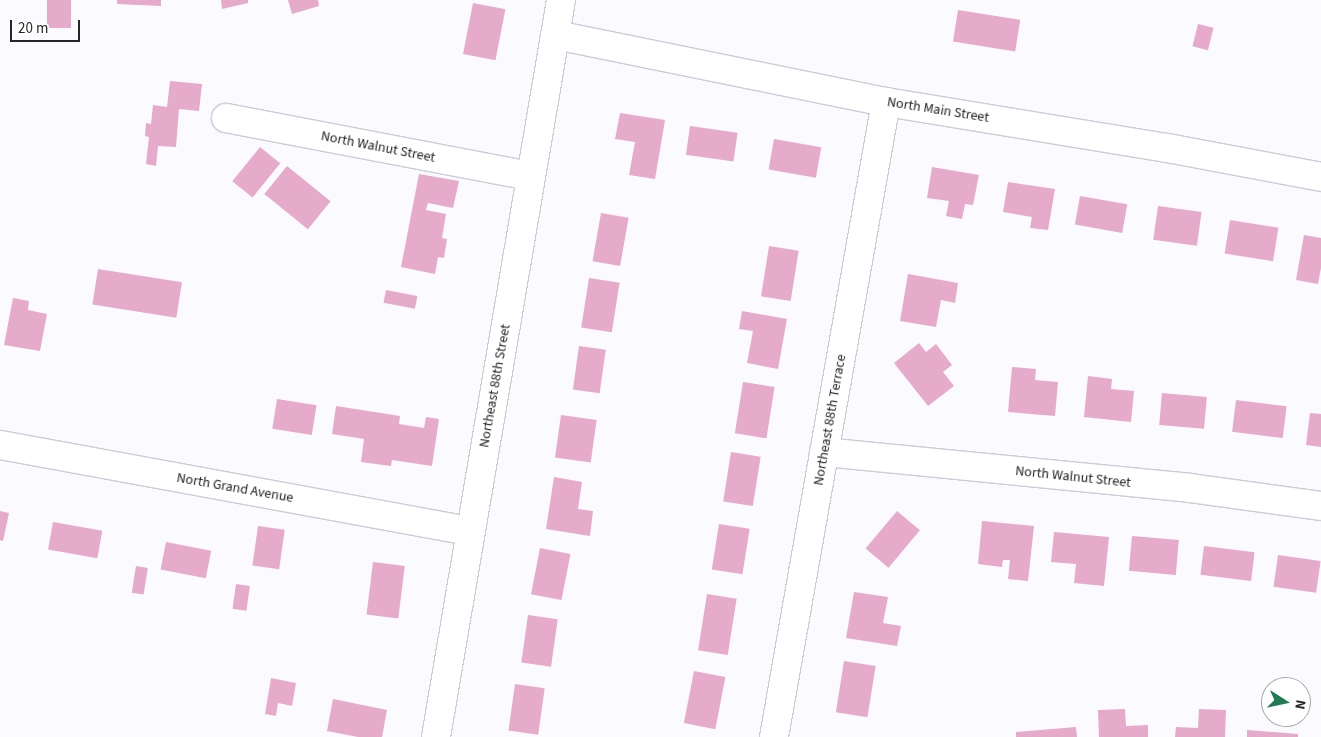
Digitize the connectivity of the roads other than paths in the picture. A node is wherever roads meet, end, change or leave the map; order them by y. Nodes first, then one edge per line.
1 (561, 0) edge
2 (556, 35) junction
3 (886, 102) junction
4 (226, 118) dead end
5 (531, 176) junction
6 (1321, 176) edge
7 (0, 445) edge
8 (824, 452) junction
9 (1321, 506) edge
10 (470, 531) junction
11 (436, 737) edge
12 (774, 737) edge

1 - 2 street, Northeast 88th Street
2 - 3 street, North Main Street
2 - 5 street, Northeast 88th Street
3 - 6 street, North Main Street
3 - 8 street, Northeast 88th Terrace
4 - 5 street, North Walnut Street
5 - 10 street, Northeast 88th Street
7 - 10 street, North Grand Avenue
8 - 9 street, North Walnut Street
8 - 12 street, Northeast 88th Terrace
10 - 11 street, Northeast 88th Street

